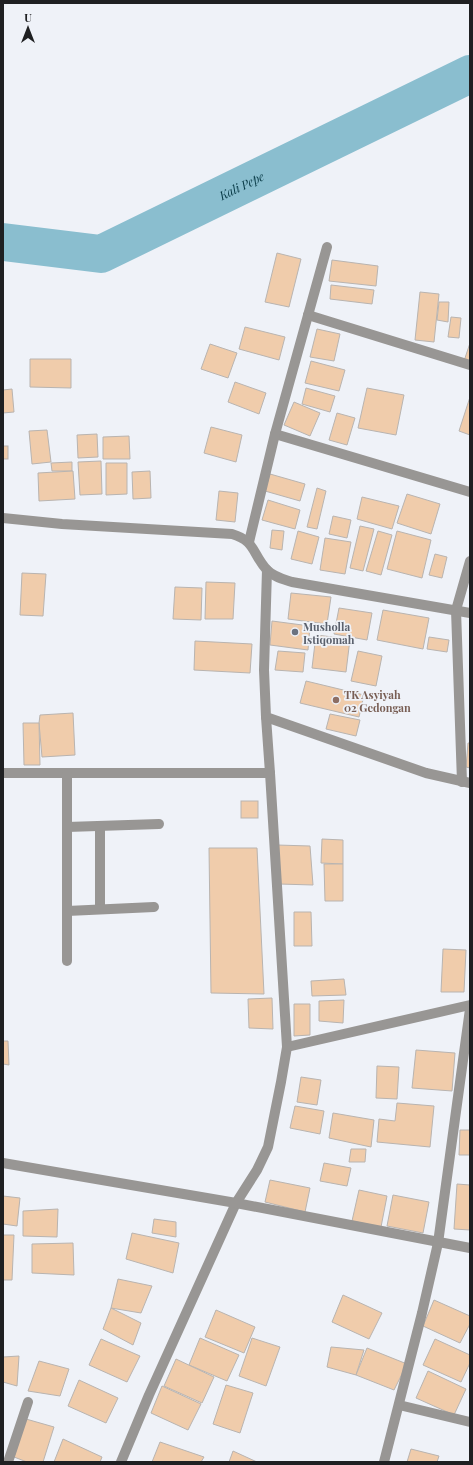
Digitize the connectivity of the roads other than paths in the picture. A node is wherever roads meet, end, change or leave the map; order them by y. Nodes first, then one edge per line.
1 (327, 247) dead end
2 (308, 315) junction
3 (470, 365) edge
4 (275, 434) junction
5 (470, 492) edge
6 (3, 518) edge
7 (249, 542) junction
8 (470, 561) edge
9 (267, 570) junction
10 (456, 610) junction
11 (470, 612) edge
12 (266, 717) junction
13 (270, 772) junction
14 (3, 773) edge
15 (67, 774) junction
16 (466, 782) edge
17 (159, 824) dead end
18 (100, 826) junction
19 (67, 827) junction
20 (154, 907) dead end
21 (100, 909) junction
22 (67, 911) junction
23 (67, 961) dead end
24 (470, 1005) edge
25 (470, 1009) edge
26 (287, 1047) junction
27 (3, 1163) edge
28 (236, 1203) junction
29 (438, 1243) junction
30 (470, 1248) edge
31 (28, 1402) dead end
32 (398, 1404) junction
33 (470, 1422) edge
34 (8, 1462) edge
35 (121, 1462) edge
36 (384, 1462) edge

1 - 2 street
2 - 3 street
2 - 4 street
4 - 5 street
4 - 7 street
6 - 7 street
7 - 9 street
8 - 10 street
9 - 10 street
9 - 12 street
10 - 11 street
10 - 16 street
12 - 13 street
12 - 16 street
13 - 15 street
13 - 26 street
14 - 15 street
15 - 19 street
17 - 18 street
18 - 19 street
18 - 21 street
19 - 22 street
20 - 21 street
21 - 22 street
22 - 23 street
24 - 26 street
25 - 29 street
26 - 28 street
27 - 28 street
28 - 29 street
28 - 35 street
29 - 30 street
29 - 32 street
31 - 34 street
32 - 33 street
32 - 36 street

